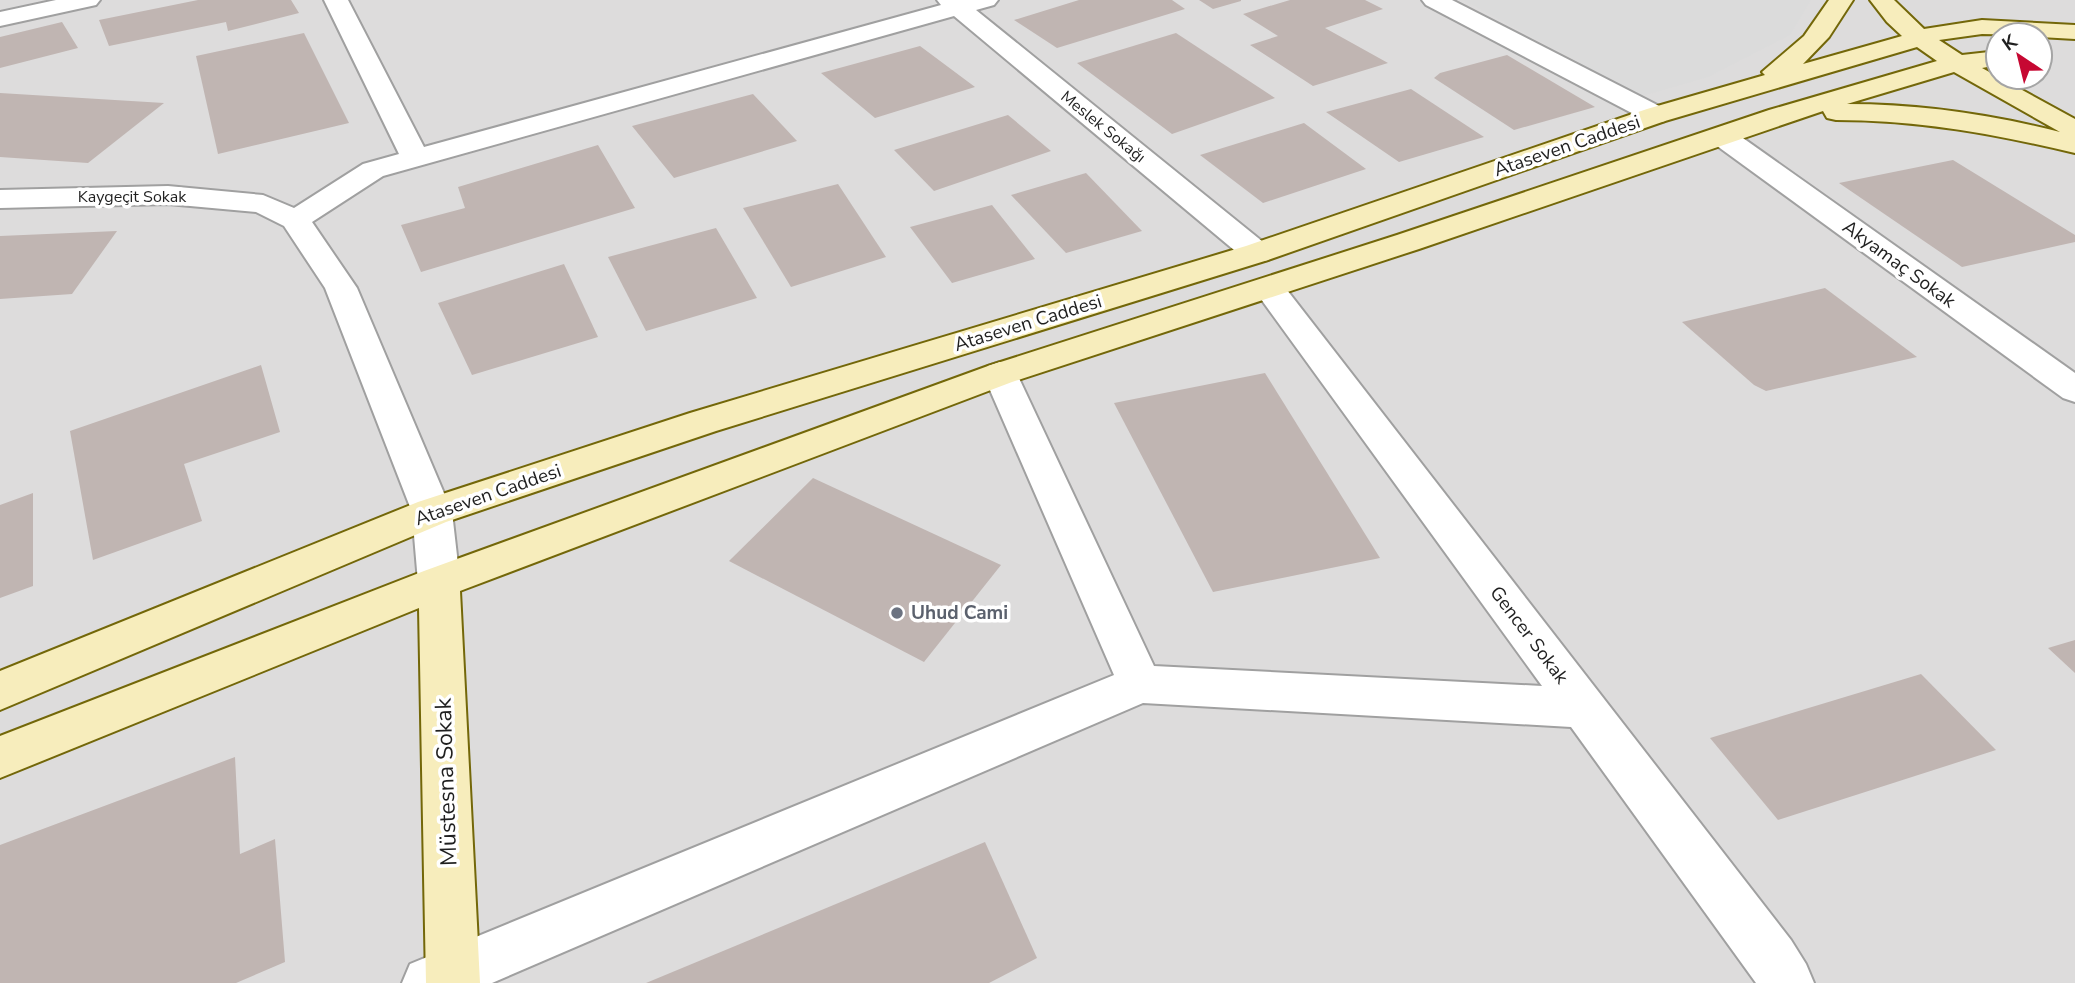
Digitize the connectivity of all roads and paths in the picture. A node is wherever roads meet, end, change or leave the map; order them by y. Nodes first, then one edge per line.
1 (88, 0) edge
2 (336, 0) edge
3 (986, 0) edge
4 (1434, 0) edge
5 (1841, 0) edge
6 (1882, 0) edge
7 (954, 4) edge
8 (2030, 7) dead end
9 (1975, 18) junction
10 (0, 19) edge
11 (2075, 19) edge
12 (1984, 31) edge
13 (2075, 32) edge
14 (1919, 38) junction
15 (2054, 54) edge
16 (2075, 54) edge
17 (1984, 60) edge
18 (1959, 63) junction
19 (1749, 86) junction
20 (1656, 115) junction
21 (1778, 116) junction
22 (2075, 130) edge
23 (1723, 137) junction
24 (2075, 145) edge
25 (416, 159) junction
26 (0, 199) edge
27 (295, 220) junction
28 (1263, 271) junction
29 (1000, 374) junction
30 (2075, 390) edge
31 (432, 512) junction
32 (439, 582) junction
33 (1140, 684) junction
34 (0, 691) edge
35 (1584, 708) junction
36 (0, 757) edge
37 (445, 980) edge
38 (1787, 983) edge

1 - 10 street
2 - 25 street
3 - 7 street
4 - 20 street
5 - 19 main road
6 - 14 main road
7 - 25 street
7 - 28 street, Meslek Sokağı
8 - 11 main road
9 - 12 main road
9 - 13 main road, Ataseven Caddesi
9 - 14 main road, Ataseven Caddesi
14 - 18 main road
14 - 19 main road, Ataseven Caddesi
15 - 16 main road
17 - 18 main road, Ataseven Caddesi
18 - 21 main road, Ataseven Caddesi
18 - 22 main road
19 - 20 main road, Ataseven Caddesi
20 - 28 main road, Ataseven Caddesi
21 - 23 main road, Ataseven Caddesi
21 - 24 main road
23 - 28 main road, Ataseven Caddesi
23 - 30 street, Akyamaç Sokak
25 - 27 street
26 - 27 street, Kaygeçit Sokak
27 - 31 street
28 - 29 main road, Ataseven Caddesi
28 - 31 main road, Ataseven Caddesi
28 - 35 street, Gencer Sokak
29 - 32 main road, Ataseven Caddesi
29 - 33 street
31 - 32 street
31 - 34 main road, Ataseven Caddesi
32 - 36 main road, Ataseven Caddesi
32 - 37 main road, Müstesna Sokak
33 - 35 street
33 - 37 street
35 - 38 street, Gencer Sokak

